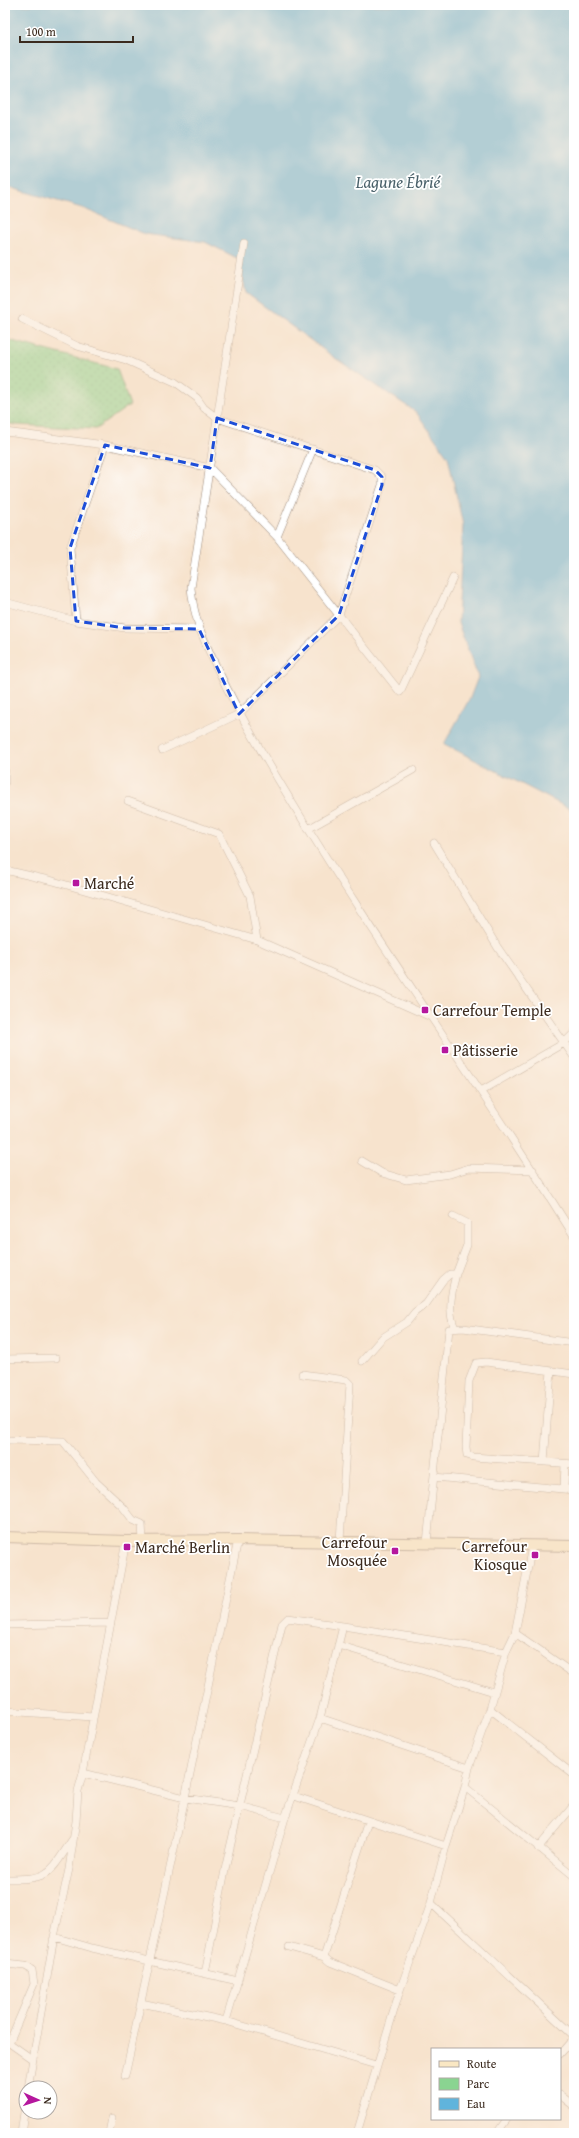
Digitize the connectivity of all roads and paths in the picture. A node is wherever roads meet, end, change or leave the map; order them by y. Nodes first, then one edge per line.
1 (244, 243) dead end
2 (22, 319) dead end
3 (217, 418) junction
4 (5, 432) edge
5 (105, 445) junction
6 (313, 449) junction
7 (210, 468) junction
8 (277, 537) junction
9 (453, 578) dead end
10 (5, 602) edge
11 (339, 615) junction
12 (76, 621) junction
13 (199, 629) junction
14 (239, 714) junction
15 (162, 750) dead end
16 (413, 770) dead end
17 (5, 772) edge
18 (5, 782) edge
19 (128, 801) dead end
20 (308, 829) junction
21 (434, 843) dead end
22 (5, 870) edge
23 (257, 940) junction
24 (432, 1017) junction
25 (574, 1033) edge
26 (564, 1042) junction
27 (574, 1057) edge
28 (481, 1091) junction
29 (362, 1161) dead end
30 (533, 1170) junction
31 (453, 1216) dead end
32 (574, 1236) edge
33 (456, 1274) junction
34 (455, 1328) junction
35 (574, 1343) edge
36 (56, 1358) dead end
37 (5, 1359) edge
38 (362, 1361) dead end
39 (552, 1371) junction
40 (302, 1374) dead end
41 (574, 1374) edge
42 (5, 1440) edge
43 (544, 1462) junction
44 (565, 1464) junction
45 (574, 1464) edge
46 (434, 1477) junction
47 (564, 1489) junction
48 (574, 1490) edge
49 (5, 1537) edge
50 (238, 1540) junction
51 (126, 1541) junction
52 (143, 1541) junction
53 (340, 1541) junction
54 (427, 1544) junction
55 (532, 1546) junction
56 (574, 1546) edge
57 (111, 1623) junction
58 (5, 1625) edge
59 (343, 1626) junction
60 (515, 1633) junction
61 (338, 1645) junction
62 (506, 1652) junction
63 (574, 1674) edge
64 (494, 1692) junction
65 (490, 1709) junction
66 (5, 1712) edge
67 (93, 1718) junction
68 (320, 1718) junction
69 (469, 1768) junction
70 (83, 1773) junction
71 (574, 1775) edge
72 (465, 1787) junction
73 (294, 1796) junction
74 (185, 1798) junction
75 (574, 1805) edge
76 (240, 1806) junction
77 (285, 1818) junction
78 (368, 1821) junction
79 (74, 1837) junction
80 (446, 1846) junction
81 (538, 1848) junction
82 (574, 1876) edge
83 (5, 1879) edge
84 (431, 1903) junction
85 (54, 1937) junction
86 (289, 1947) dead end
87 (324, 1957) junction
88 (151, 1960) junction
89 (5, 1964) edge
90 (205, 1973) junction
91 (238, 1981) junction
92 (400, 1990) junction
93 (141, 2003) junction
94 (226, 2021) junction
95 (574, 2037) edge
96 (7, 2041) edge
97 (561, 2053) edge
98 (32, 2059) junction
99 (376, 2065) junction
100 (125, 2076) dead end
101 (29, 2080) edge
102 (561, 2096) edge
103 (574, 2106) edge
104 (112, 2118) dead end
105 (23, 2120) edge
106 (506, 2120) edge
107 (21, 2133) edge
108 (109, 2133) edge
109 (357, 2133) edge
110 (497, 2133) edge

1 - 3 street
2 - 3 street
3 - 6 street
3 - 7 street
4 - 5 street
5 - 7 street
5 - 12 street
6 - 8 street
6 - 11 street
7 - 8 street
7 - 13 street
8 - 11 street
9 - 11 street
10 - 12 street
11 - 14 street
12 - 13 street
13 - 14 street
14 - 15 street
14 - 20 street
16 - 20 street
17 - 18 street
19 - 23 street
20 - 24 street
21 - 26 street
22 - 23 street
23 - 24 street
24 - 28 street
25 - 26 street
26 - 27 street
26 - 28 street
28 - 30 street
29 - 30 street
30 - 32 street
31 - 33 street
33 - 34 street
33 - 38 street
34 - 35 street
34 - 46 street
36 - 37 street
39 - 41 street
39 - 43 street
39 - 43 street
40 - 53 street
42 - 52 street
43 - 44 street
44 - 45 street
44 - 47 street
46 - 47 street
46 - 54 street
47 - 48 street
49 - 51 street
50 - 52 street
50 - 53 street
50 - 74 street
51 - 52 street
51 - 57 street
53 - 54 street
54 - 55 street
55 - 56 street
55 - 60 street
57 - 58 street
57 - 67 street
59 - 61 street
59 - 62 street
59 - 76 street
60 - 62 street
60 - 63 street
61 - 64 street
61 - 68 street
62 - 64 street
64 - 65 street
65 - 69 street
65 - 71 street
66 - 67 street
67 - 70 street
68 - 69 street
68 - 73 street
69 - 72 street
70 - 74 street
70 - 79 street
72 - 80 street
72 - 81 street
73 - 77 street
73 - 78 street
74 - 76 street
74 - 88 street
75 - 81 street
76 - 77 street
76 - 90 street
77 - 91 street
78 - 80 street
78 - 87 street
79 - 83 street
79 - 85 street
80 - 84 street
81 - 82 street
84 - 92 street
84 - 95 street
85 - 88 street
85 - 98 street
86 - 87 street
87 - 92 street
88 - 90 street
88 - 93 street
89 - 96 street
90 - 91 street
91 - 94 street
92 - 99 street
93 - 94 street
93 - 100 street
94 - 99 street
95 - 97 street
96 - 98 street
98 - 101 street
99 - 109 street
102 - 103 street
104 - 108 street
105 - 107 street
106 - 110 street

